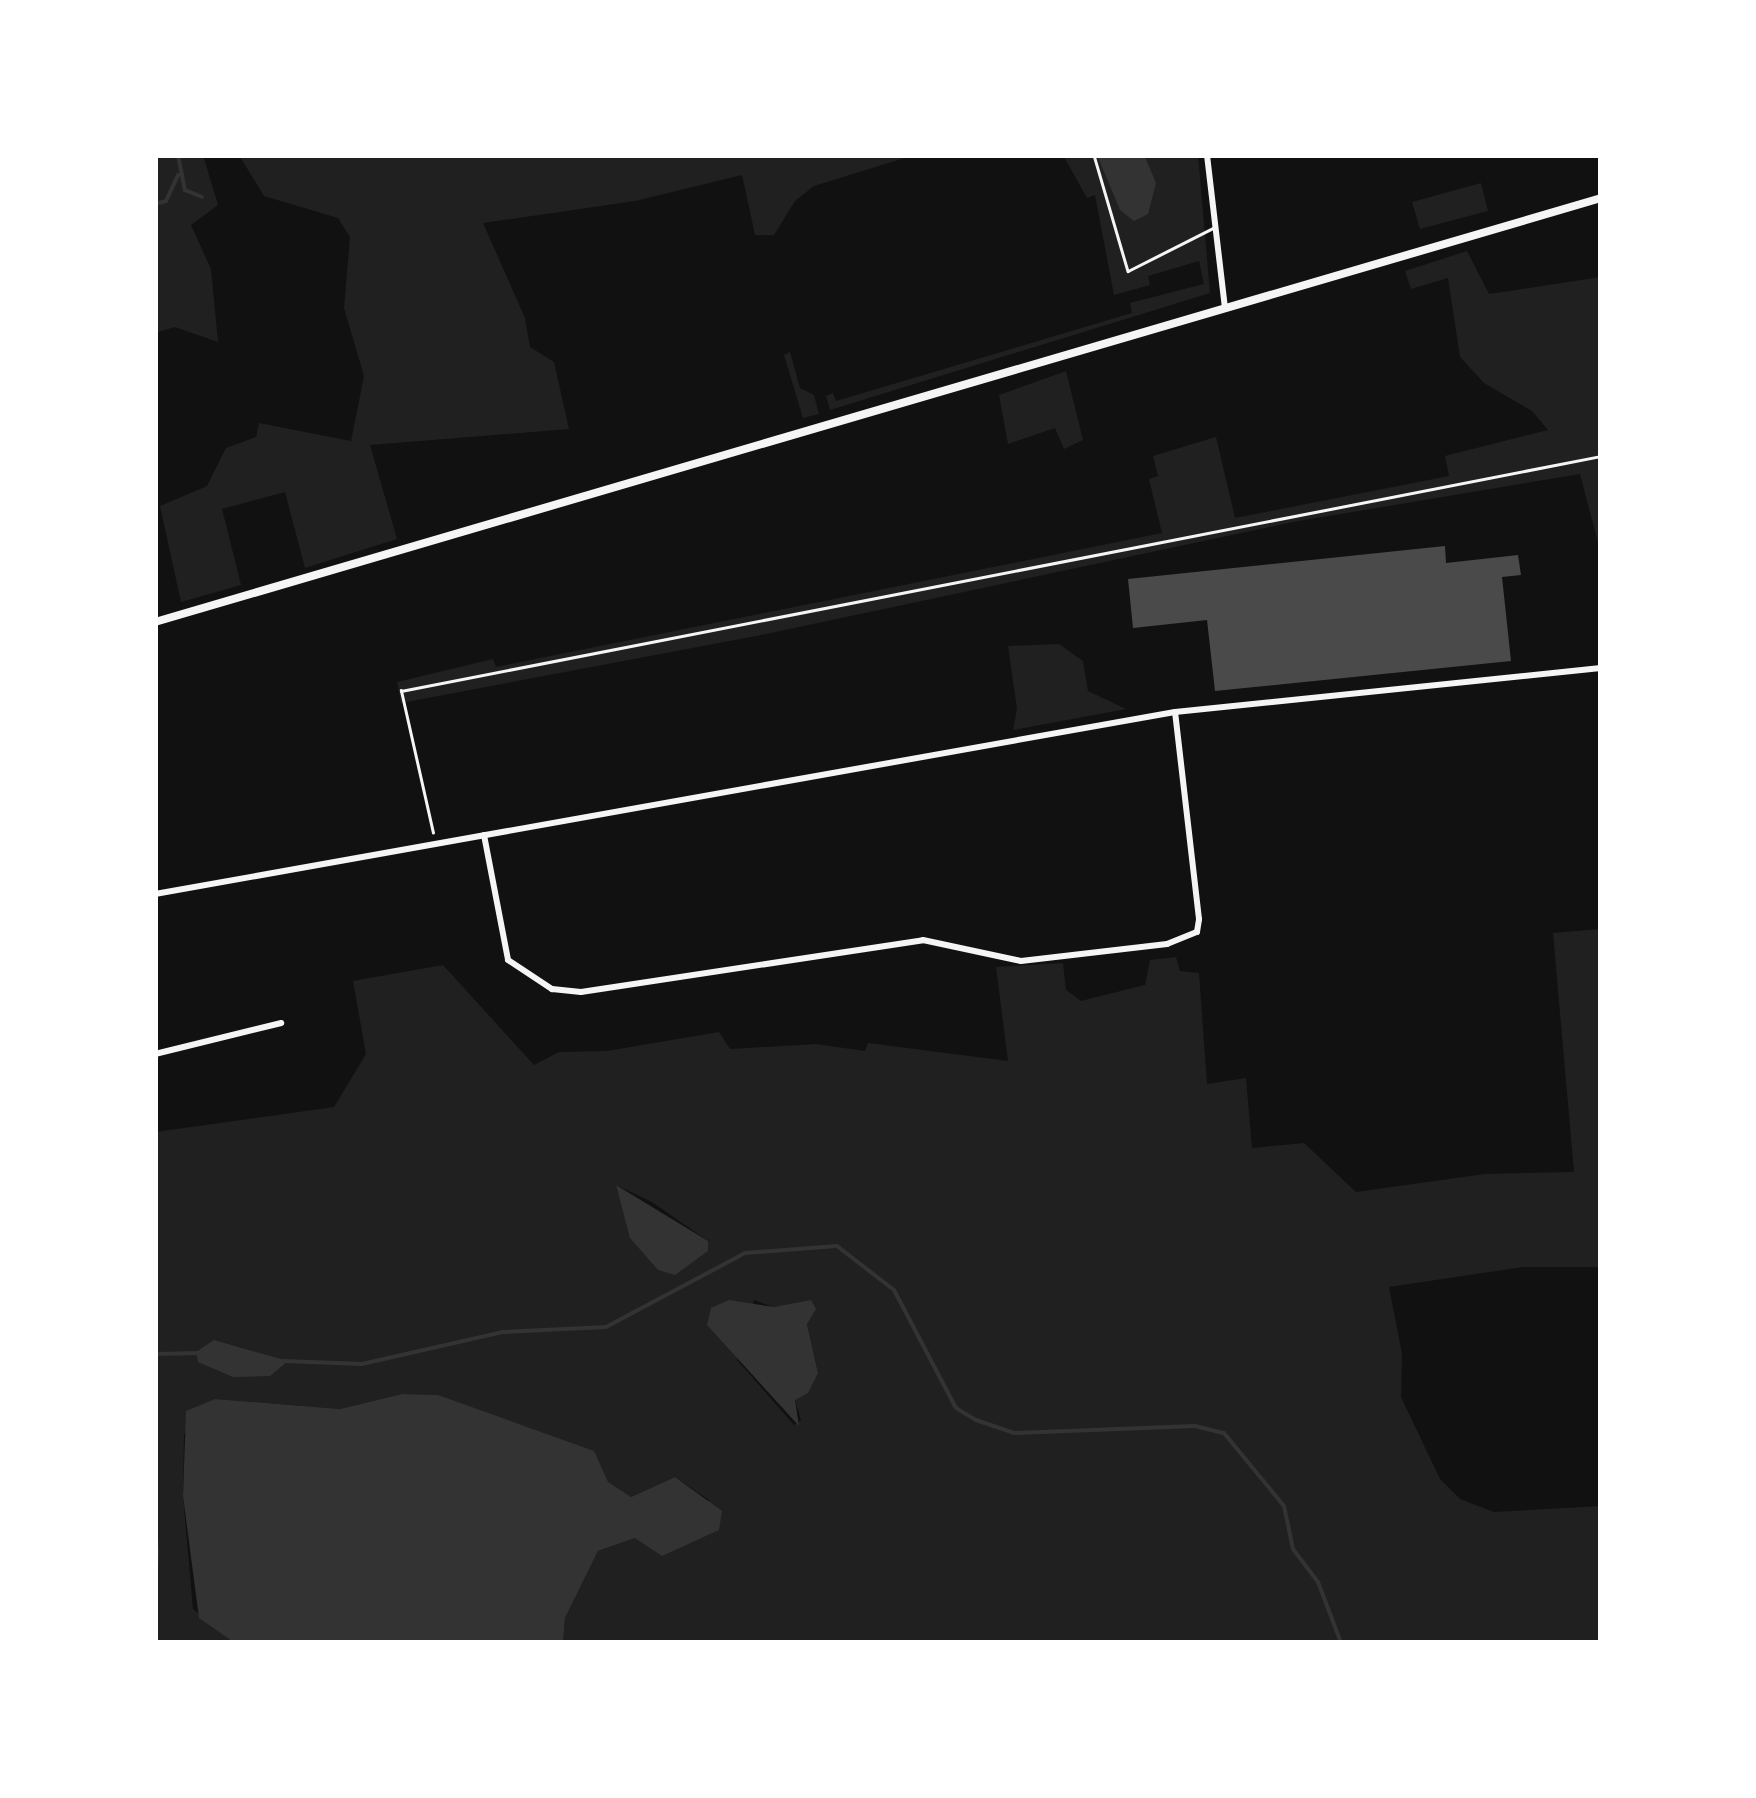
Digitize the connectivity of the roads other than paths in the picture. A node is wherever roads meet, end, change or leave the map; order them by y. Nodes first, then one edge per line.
1 (1094, 155) edge
2 (1208, 155) edge
3 (1601, 198) edge
4 (1213, 228) junction
5 (1224, 309) junction
6 (155, 622) edge
7 (1601, 668) edge
8 (1175, 712) junction
9 (484, 835) junction
10 (155, 894) edge
11 (281, 1022) dead end
12 (155, 1054) edge

1 - 4 lane
2 - 4 street
3 - 5 main road
4 - 5 street
5 - 6 main road
7 - 8 street
8 - 9 street
8 - 9 street
9 - 10 street
11 - 12 street

